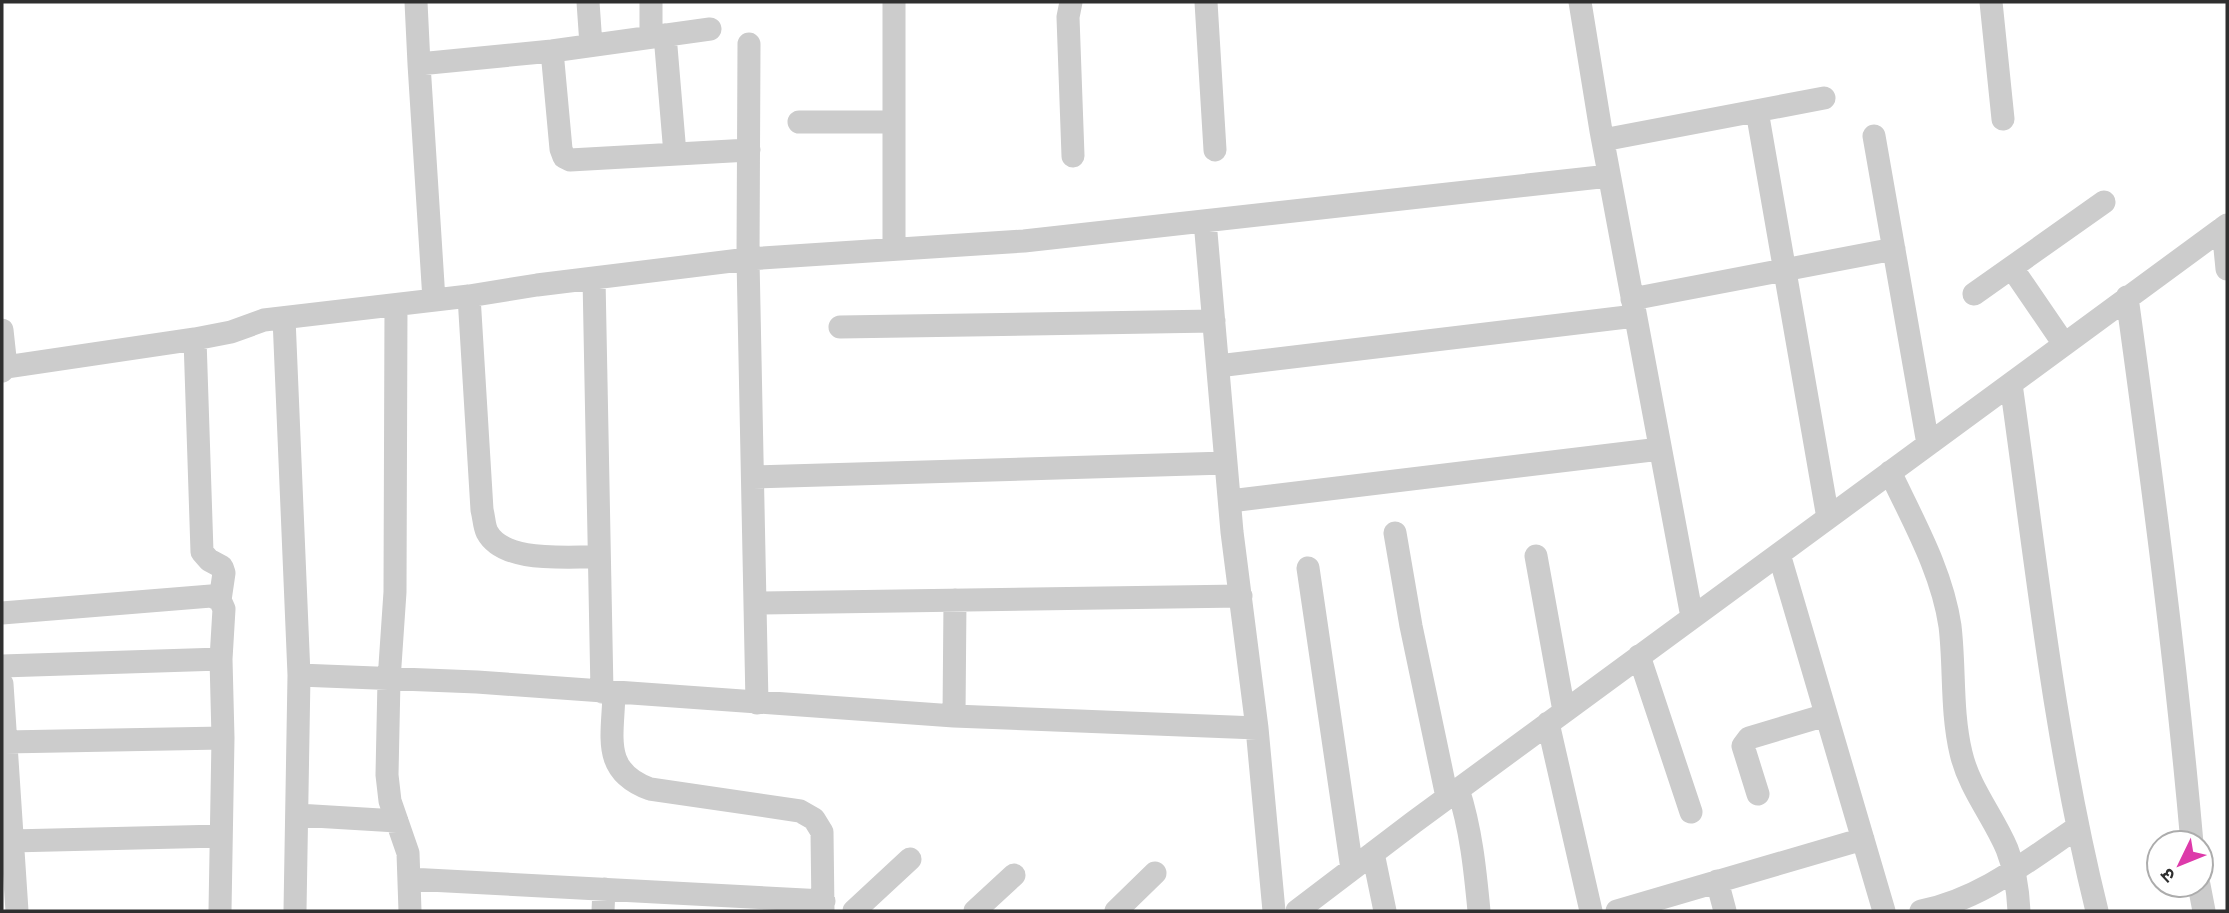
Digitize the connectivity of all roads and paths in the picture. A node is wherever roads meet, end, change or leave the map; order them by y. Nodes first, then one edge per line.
1 (416, 2) edge
2 (588, 2) edge
3 (651, 2) edge
4 (894, 2) edge
5 (1071, 2) edge
6 (1206, 2) edge
7 (1580, 2) edge
8 (1991, 2) edge
9 (710, 29) dead end
10 (658, 36) junction
11 (749, 44) dead end
12 (591, 45) junction
13 (552, 51) junction
14 (419, 64) junction
15 (1824, 98) dead end
16 (1757, 111) junction
17 (2003, 119) dead end
18 (799, 122) dead end
19 (894, 122) junction
20 (1874, 136) dead end
21 (1603, 140) junction
22 (750, 150) junction
23 (1215, 150) dead end
24 (675, 154) junction
25 (1073, 156) dead end
26 (1609, 176) junction
27 (2104, 202) dead end
28 (1205, 221) junction
29 (2225, 226) edge
30 (894, 249) junction
31 (1894, 249) junction
32 (748, 259) junction
33 (2012, 268) junction
34 (2227, 269) edge
35 (1784, 270) junction
36 (594, 278) junction
37 (1974, 294) dead end
38 (469, 296) junction
39 (2127, 297) junction
40 (434, 300) junction
41 (396, 305) junction
42 (1634, 308) junction
43 (284, 318) junction
44 (1214, 321) junction
45 (840, 327) dead end
46 (2, 330) edge
47 (195, 339) junction
48 (2064, 344) junction
49 (1218, 366) junction
50 (4, 369) edge
51 (2011, 384) junction
52 (1928, 444) junction
53 (1660, 449) junction
54 (1226, 463) junction
55 (1890, 472) junction
56 (753, 477) junction
57 (1230, 500) junction
58 (1828, 518) junction
59 (1395, 533) dead end
60 (1779, 554) junction
61 (1536, 555) dead end
62 (599, 557) junction
63 (1308, 568) dead end
64 (1241, 596) junction
65 (220, 600) junction
66 (955, 600) junction
67 (755, 603) junction
68 (2, 613) edge
69 (1692, 617) junction
70 (1639, 656) junction
71 (221, 659) junction
72 (2, 666) edge
73 (299, 675) junction
74 (389, 680) junction
75 (2, 684) edge
76 (608, 692) junction
77 (757, 703) junction
78 (1826, 715) junction
79 (954, 716) junction
80 (1556, 717) junction
81 (1257, 728) junction
82 (223, 737) junction
83 (5, 741) junction
84 (1452, 793) junction
85 (1758, 794) dead end
86 (1691, 812) dead end
87 (296, 815) junction
88 (397, 821) junction
89 (2078, 827) junction
90 (2191, 829) edge
91 (221, 836) junction
92 (1863, 839) junction
93 (11, 841) junction
94 (1373, 853) junction
95 (910, 859) dead end
96 (1352, 869) junction
97 (2014, 870) junction
98 (1155, 873) dead end
99 (1014, 875) dead end
100 (409, 879) junction
101 (1717, 881) junction
102 (603, 900) edge
103 (823, 906) edge
104 (17, 911) edge
105 (220, 911) edge
106 (295, 911) edge
107 (410, 911) edge
108 (854, 911) edge
109 (975, 911) edge
110 (1116, 911) edge
111 (1274, 911) edge
112 (1297, 911) edge
113 (1385, 911) edge
114 (1479, 911) edge
115 (1591, 911) edge
116 (1617, 911) edge
117 (1725, 911) edge
118 (1884, 911) edge
119 (1921, 911) edge
120 (2019, 911) edge
121 (2097, 911) edge

1 - 14 street
2 - 12 street
3 - 10 street
4 - 19 street
5 - 25 street
6 - 23 street
7 - 21 street
8 - 17 street
9 - 10 street
10 - 12 street
10 - 24 street
11 - 22 street
12 - 13 street
13 - 14 street
13 - 24 street
14 - 40 street
15 - 16 street
16 - 21 street
16 - 35 street
18 - 19 street
19 - 30 street
20 - 31 street
21 - 26 street
22 - 24 street
22 - 32 street
26 - 28 street
26 - 42 street
27 - 33 street
28 - 30 street
28 - 44 street
29 - 34 street
29 - 39 street
30 - 32 street
31 - 35 street
31 - 52 street
32 - 36 street
32 - 56 street
33 - 37 street
33 - 48 street
35 - 42 street
35 - 58 street
36 - 38 street
36 - 62 street
38 - 40 street
38 - 62 street
39 - 48 street
39 - 90 street
40 - 41 street
41 - 43 street
41 - 74 street
42 - 49 street
42 - 53 street
43 - 47 street
43 - 73 street
44 - 45 street
44 - 49 street
46 - 50 street
47 - 50 street
47 - 65 street
48 - 51 street
49 - 54 street
51 - 52 street
51 - 89 street
52 - 55 street
53 - 57 street
53 - 69 street
54 - 56 street
54 - 57 street
55 - 58 street
55 - 97 street
56 - 67 street
57 - 64 street
58 - 60 street
59 - 84 street
60 - 69 street
60 - 78 street
61 - 80 street
62 - 76 street
63 - 96 street
64 - 66 street
64 - 81 street
65 - 68 street
65 - 71 street
66 - 67 street
66 - 79 street
67 - 77 street
69 - 70 street
70 - 80 street
70 - 86 street
71 - 72 street
71 - 82 street
73 - 74 street
73 - 87 street
74 - 76 street
74 - 88 street
75 - 83 street
76 - 77 street
76 - 103 street
77 - 79 street
78 - 85 street
78 - 92 street
79 - 81 street
80 - 84 street
80 - 115 street
81 - 111 street
82 - 83 street
82 - 91 street
83 - 93 street
84 - 94 street
84 - 114 street
87 - 88 street
87 - 106 street
88 - 100 street
89 - 97 street
89 - 121 street
91 - 93 street
91 - 105 street
92 - 101 street
92 - 118 street
93 - 104 street
94 - 96 street
94 - 113 street
95 - 108 street
96 - 112 street
97 - 119 street
97 - 120 street
98 - 110 street
99 - 109 street
100 - 102 street
100 - 107 street
101 - 116 street
101 - 117 street
102 - 103 street

